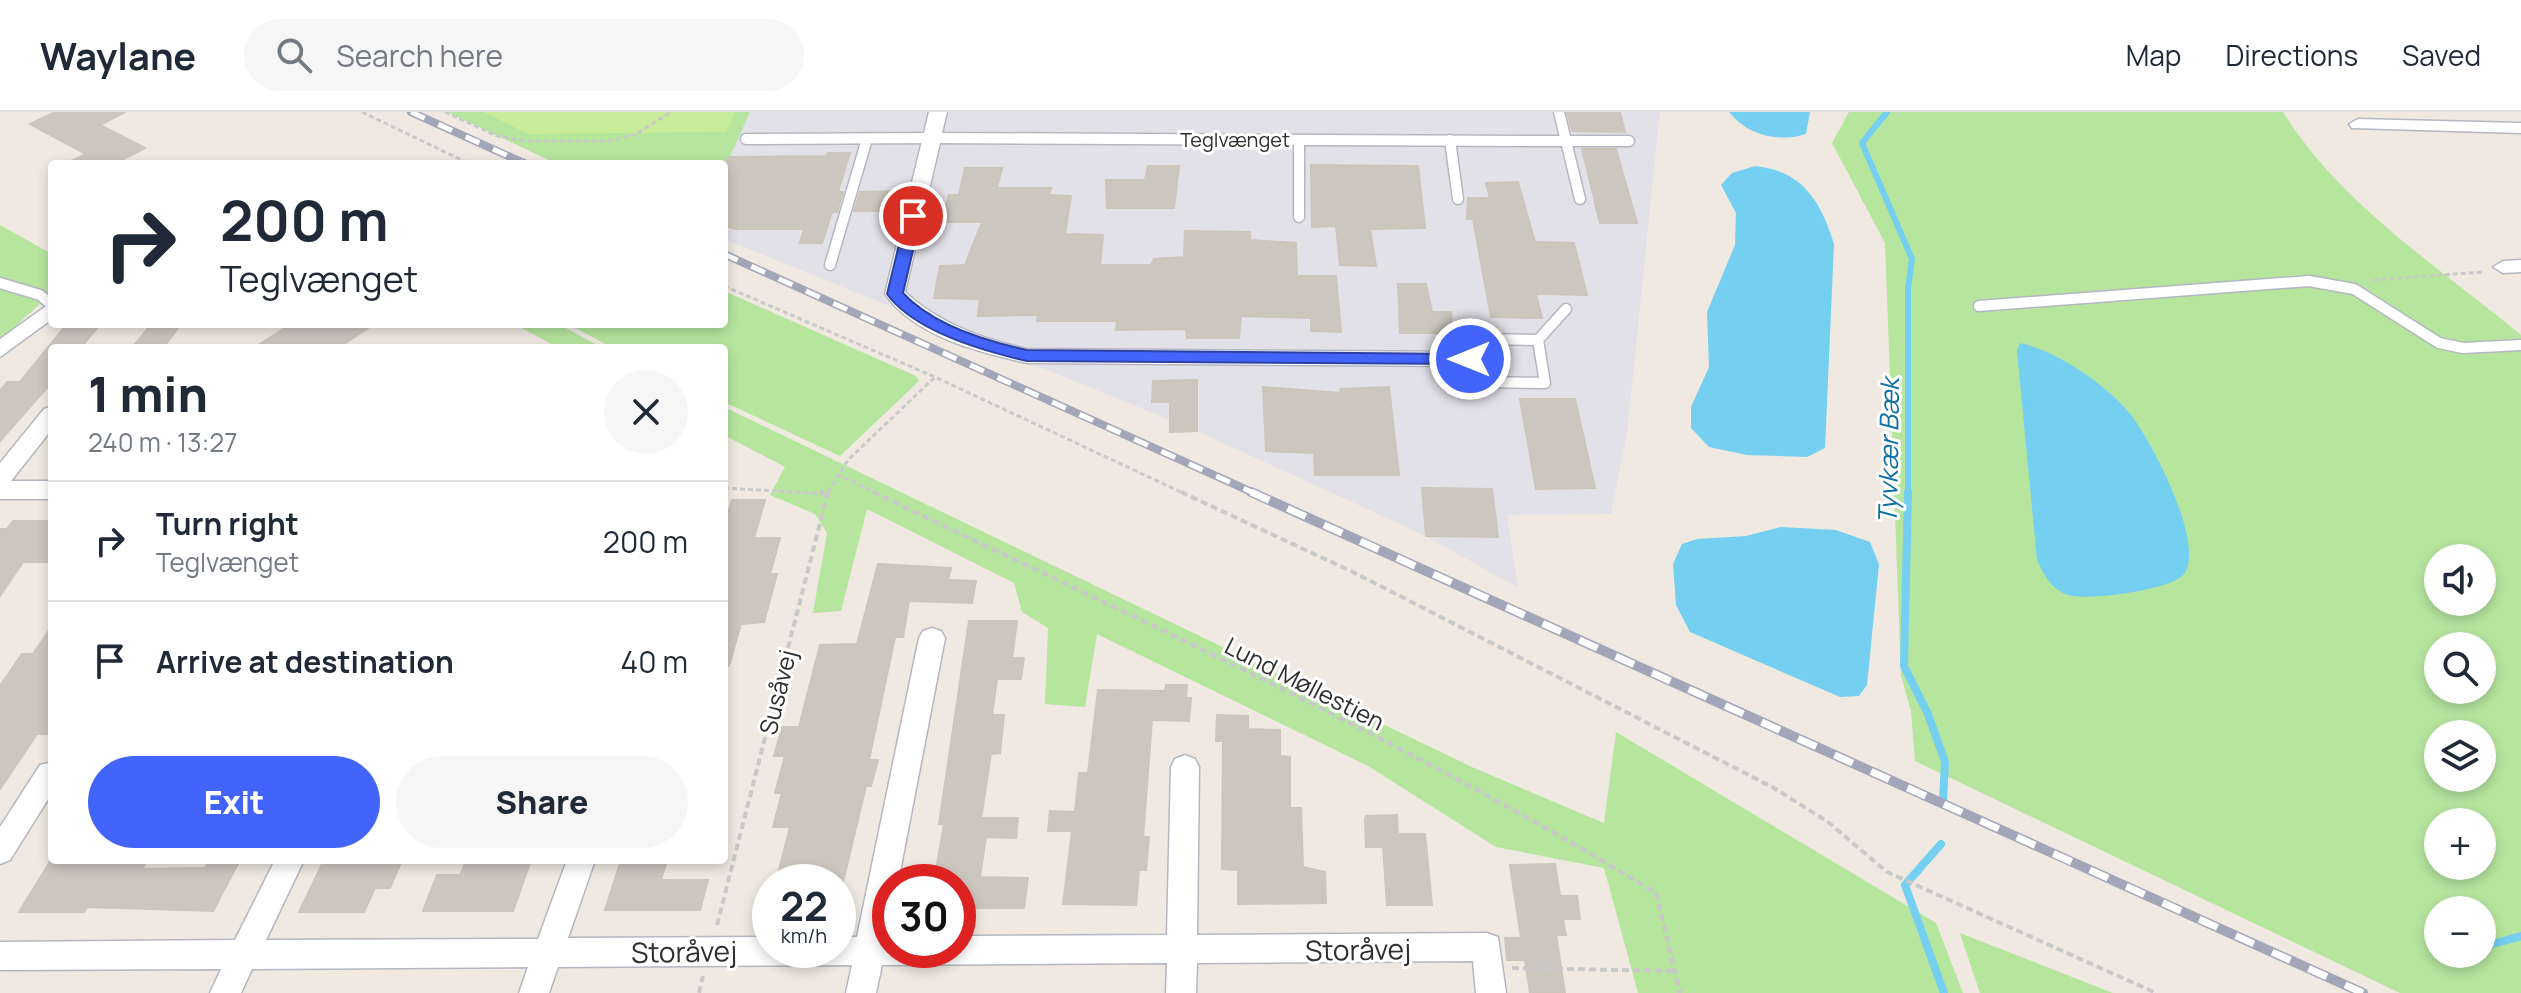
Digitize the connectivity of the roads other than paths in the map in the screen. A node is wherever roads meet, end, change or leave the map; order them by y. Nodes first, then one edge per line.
1 (938, 112) edge
2 (1559, 112) edge
3 (2358, 124) dead end
4 (2388, 125) junction
5 (2521, 128) edge
6 (932, 138) junction
7 (746, 139) dead end
8 (867, 139) junction
9 (1299, 140) junction
10 (1450, 140) junction
11 (2401, 140) dead end
12 (1538, 141) joint
13 (1566, 141) junction
14 (1629, 141) dead end
15 (1458, 199) dead end
16 (1580, 199) dead end
17 (1299, 217) dead end
18 (830, 265) dead end
19 (0, 283) edge
20 (48, 303) edge
21 (1979, 306) dead end
22 (1566, 309) dead end
23 (48, 310) edge
24 (1538, 340) junction
25 (2521, 345) edge
26 (0, 350) edge
27 (1470, 359) junction
28 (48, 419) edge
29 (0, 479) edge
30 (0, 490) edge
31 (48, 490) edge
32 (932, 638) dead end
33 (1185, 767) dead end
34 (48, 776) edge
35 (0, 851) edge
36 (288, 864) edge
37 (580, 864) edge
38 (869, 950) junction
39 (1182, 952) junction
40 (548, 953) junction
41 (244, 954) junction
42 (0, 956) edge
43 (1489, 980) edge
44 (225, 993) edge
45 (534, 993) edge
46 (861, 993) edge
47 (1181, 993) edge

1 - 6 street
2 - 13 lane
3 - 4 street
4 - 5 street
4 - 11 street
6 - 8 lane
6 - 9 street, Teglvænget
6 - 27 street
7 - 8 lane
8 - 18 lane
9 - 10 street, Teglvænget
9 - 17 lane
10 - 12 street, Teglvænget
10 - 15 lane
12 - 13 lane
13 - 14 lane
13 - 16 lane
19 - 20 lane
21 - 25 lane
22 - 24 lane
23 - 26 street
24 - 27 lane
24 - 27 lane
28 - 29 street
30 - 31 street
32 - 38 street
33 - 39 street
34 - 35 street
36 - 41 street
37 - 40 street
38 - 39 street, Storåvej
38 - 40 street, Storåvej
38 - 46 street
39 - 43 street, Storåvej
39 - 47 street
40 - 41 street, Storåvej
40 - 45 street
41 - 42 street, Storåvej
41 - 44 street

